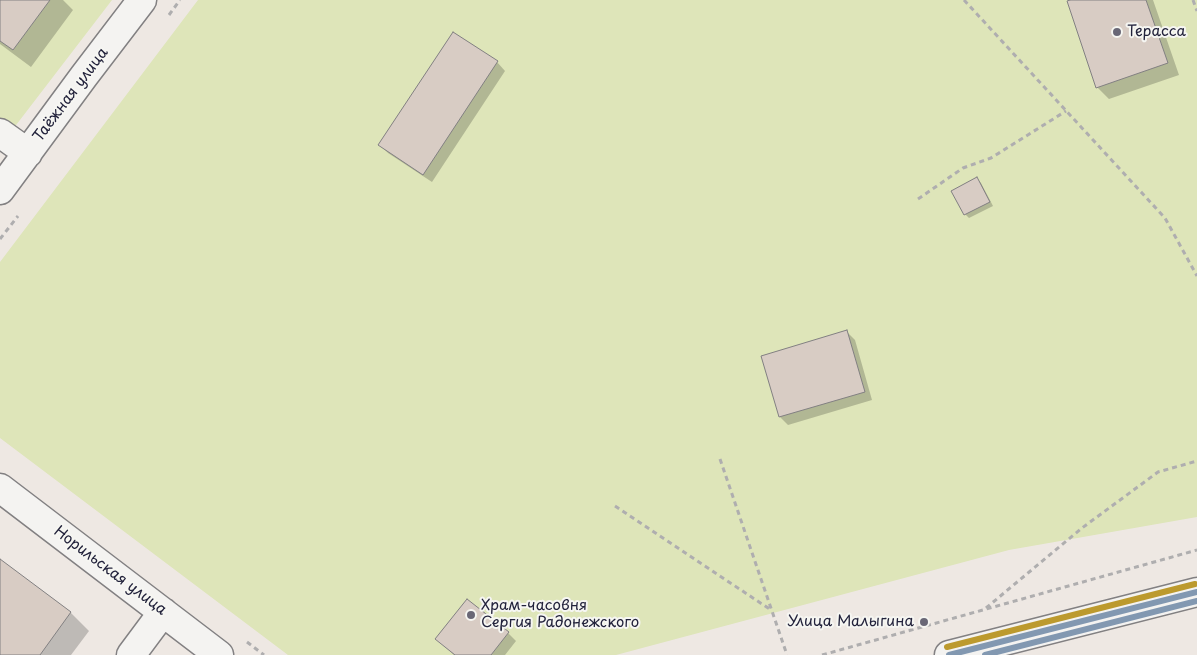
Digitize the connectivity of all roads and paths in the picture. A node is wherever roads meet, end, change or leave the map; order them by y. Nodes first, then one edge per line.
1 (142, 0) edge
2 (964, 0) edge
3 (1193, 0) edge
4 (1197, 11) edge
5 (1066, 111) junction
6 (0, 133) edge
7 (28, 153) junction
8 (0, 190) edge
9 (918, 200) dead end
10 (1197, 276) edge
11 (720, 459) dead end
12 (1197, 461) edge
13 (0, 488) edge
14 (615, 506) dead end
15 (1197, 550) edge
16 (1197, 592) edge
17 (772, 610) junction
18 (983, 610) junction
19 (163, 612) junction
20 (130, 655) edge
21 (219, 655) edge
22 (787, 655) edge
23 (822, 655) edge
24 (949, 655) edge

1 - 7 street, Таёжная улица
2 - 5 path
3 - 4 path
5 - 9 path
5 - 10 path
6 - 7 street
7 - 8 street, Таёжная улица
11 - 17 path
12 - 18 path
13 - 19 street, Норильская улица
14 - 17 path
15 - 18 path
16 - 24 street
17 - 22 path
18 - 23 path
19 - 20 street
19 - 21 street, Норильская улица

